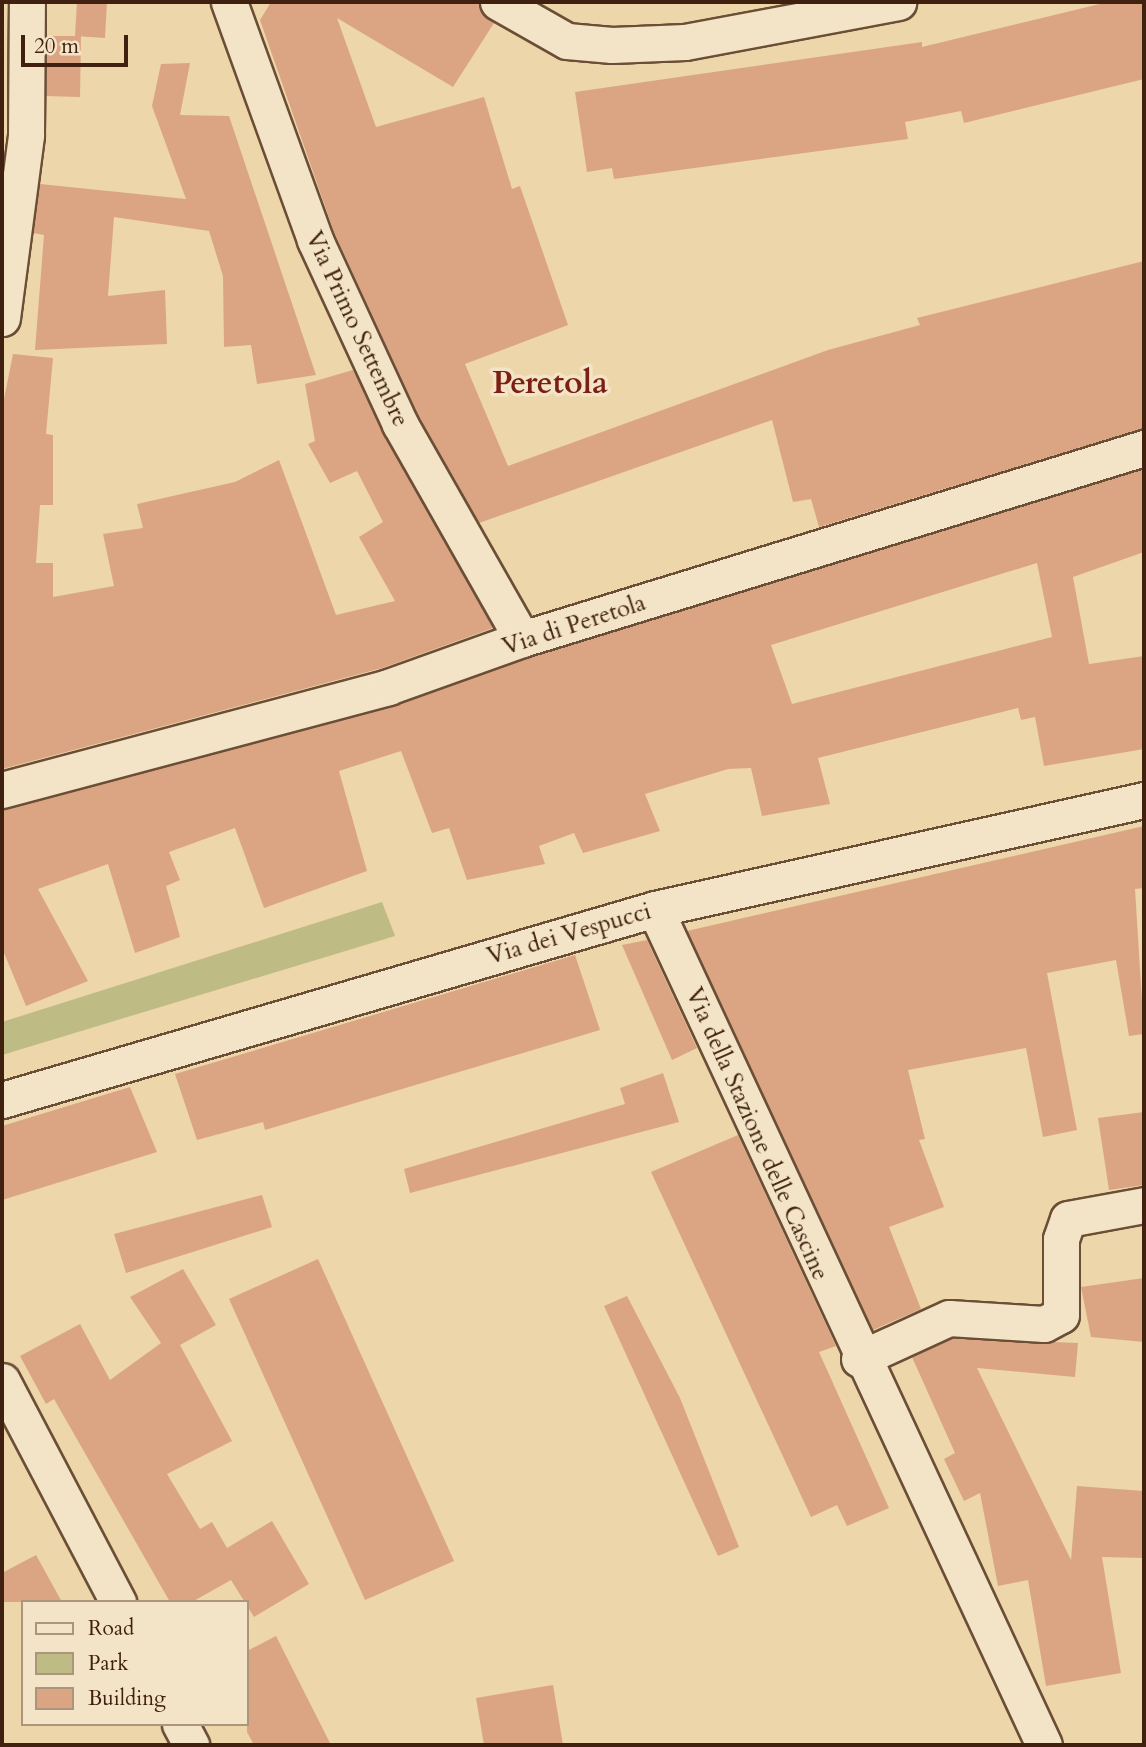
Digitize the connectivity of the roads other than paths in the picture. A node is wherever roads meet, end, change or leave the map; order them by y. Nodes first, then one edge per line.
1 (27, 2) edge
2 (229, 2) edge
3 (498, 2) edge
4 (898, 2) edge
5 (2, 318) edge
6 (1144, 448) edge
7 (522, 639) junction
8 (2, 790) edge
9 (1144, 800) edge
10 (655, 909) junction
11 (2, 1100) edge
12 (1144, 1205) edge
13 (859, 1359) junction
14 (2, 1381) edge
15 (117, 1600) edge
16 (181, 1726) edge
17 (191, 1745) edge
18 (1044, 1745) edge

1 - 5 street
2 - 7 street, Via Primo Settembre
3 - 4 street
6 - 7 street, Via di Peretola
7 - 8 street, Via di Peretola
9 - 10 street, Via dei Vespucci
10 - 11 street, Via dei Vespucci
10 - 13 street, Via della Stazione delle Cascine
12 - 13 street
13 - 18 street, Via della Stazione delle Cascine
14 - 15 street
16 - 17 street

